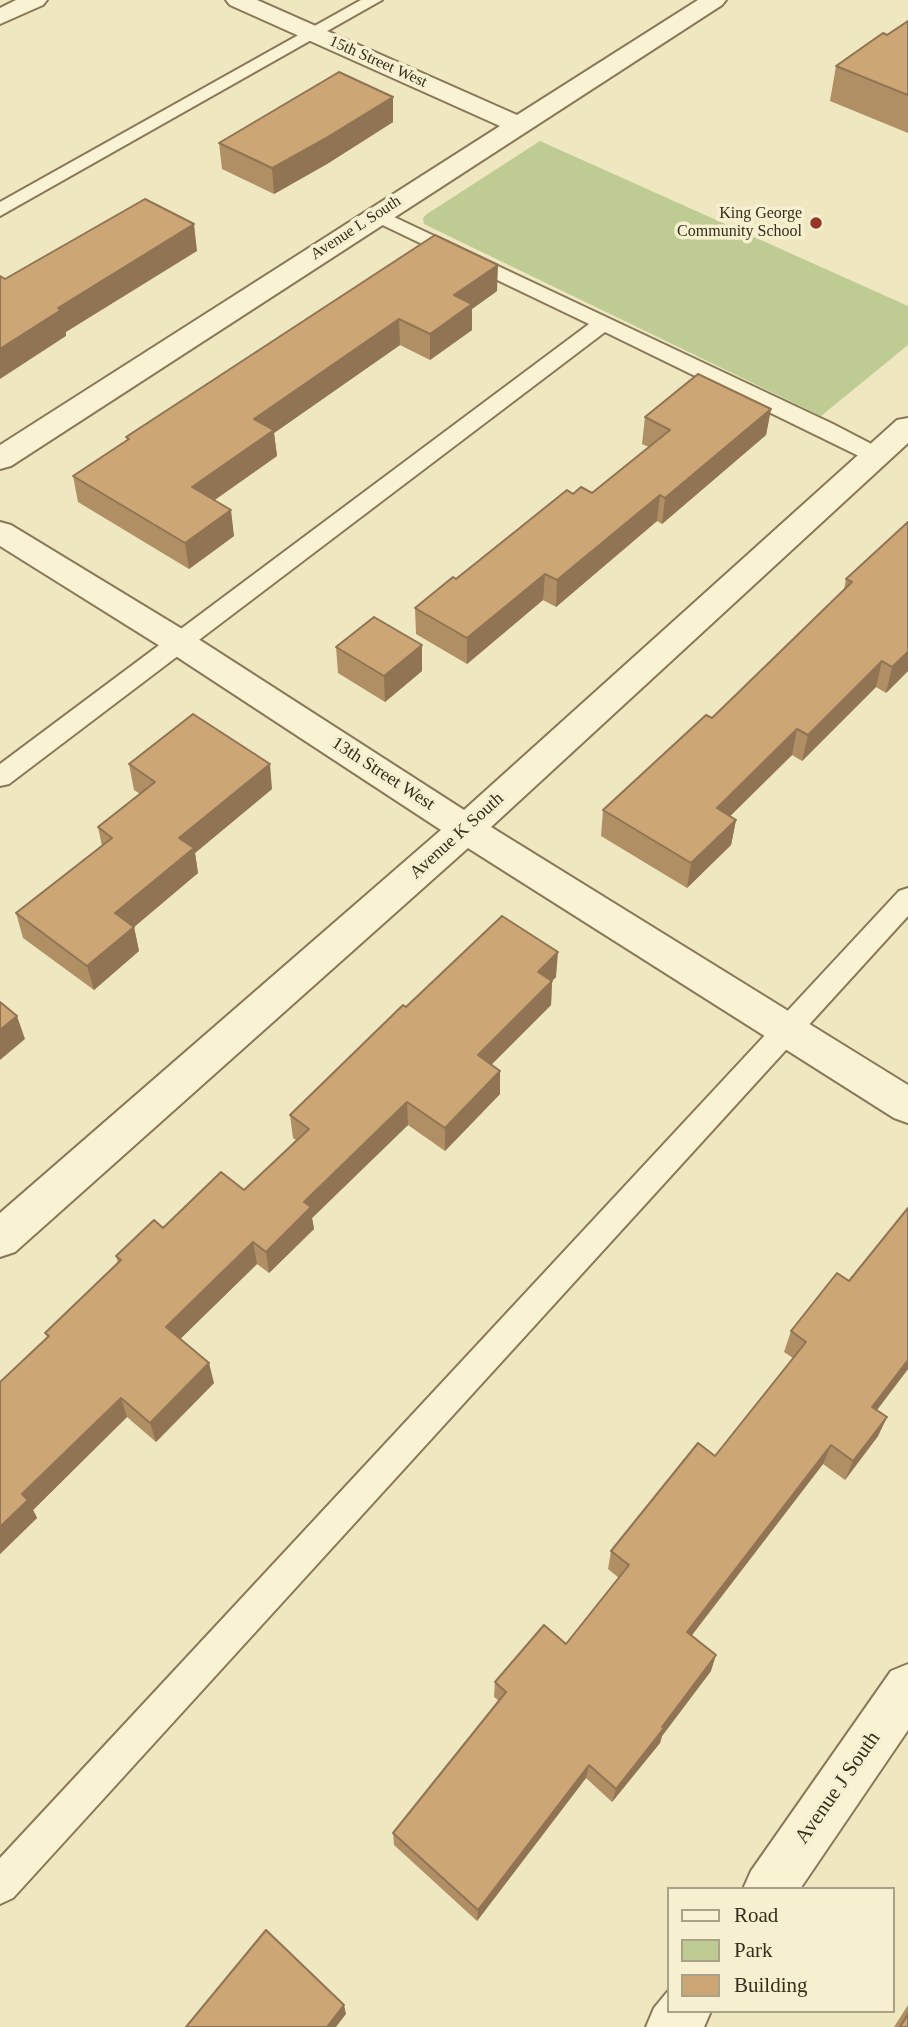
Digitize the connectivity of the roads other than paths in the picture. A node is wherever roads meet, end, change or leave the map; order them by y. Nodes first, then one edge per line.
1 (35, 0) edge
2 (238, 0) edge
3 (373, 0) edge
4 (714, 0) edge
5 (0, 18) edge
6 (314, 33) junction
7 (518, 125) junction
8 (0, 210) edge
9 (377, 215) junction
10 (603, 323) junction
11 (908, 427) edge
12 (875, 455) junction
13 (0, 459) edge
14 (0, 532) edge
15 (180, 643) junction
16 (0, 777) edge
17 (466, 829) junction
18 (908, 898) edge
19 (786, 1030) junction
20 (908, 1106) edge
21 (0, 1239) edge
22 (908, 1688) edge
23 (0, 1885) edge
24 (770, 1887) edge

1 - 5 street
2 - 6 street, 15th Street West
3 - 6 lane
4 - 7 street, Avenue L South
6 - 7 street, 15th Street West
6 - 8 lane
7 - 9 street, Avenue L South
9 - 10 lane
9 - 13 street, Avenue L South
10 - 12 lane
10 - 15 lane
11 - 12 street, Avenue K South
12 - 17 street, Avenue K South
14 - 15 street, 13th Street West
15 - 16 lane
15 - 17 street, 13th Street West
17 - 19 street, 13th Street West
17 - 21 street, Avenue K South
18 - 19 lane
19 - 20 street, 13th Street West
19 - 23 lane
22 - 24 street, Avenue J South

